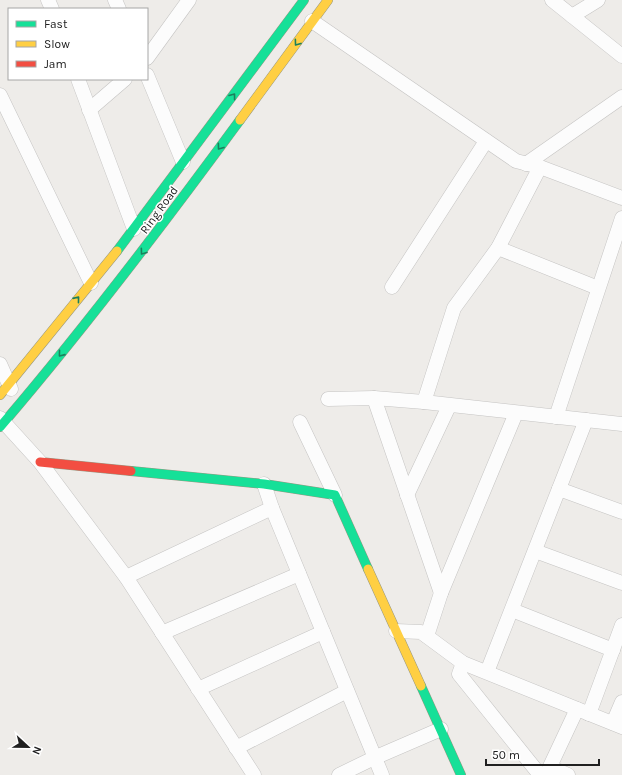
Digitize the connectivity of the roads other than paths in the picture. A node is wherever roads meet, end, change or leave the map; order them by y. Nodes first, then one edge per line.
1 (189, 0) edge
2 (304, 0) edge
3 (328, 0) edge
4 (552, 0) edge
5 (598, 0) edge
6 (572, 16) junction
7 (312, 22) junction
8 (622, 56) edge
9 (148, 57) edge
10 (148, 78) edge
11 (78, 80) edge
12 (124, 80) edge
13 (0, 95) edge
14 (622, 98) edge
15 (89, 110) junction
16 (486, 141) junction
17 (183, 162) junction
18 (526, 164) junction
19 (540, 167) junction
20 (622, 198) edge
21 (622, 218) edge
22 (134, 229) junction
23 (498, 248) junction
24 (91, 283) junction
25 (392, 287) dead end
26 (598, 288) junction
27 (0, 364) edge
28 (4, 390) edge
29 (374, 398) junction
30 (328, 399) dead end
31 (424, 402) junction
32 (20, 405) junction
33 (449, 406) junction
34 (516, 413) junction
35 (556, 417) junction
36 (593, 421) junction
37 (300, 422) dead end
38 (1, 423) edge
39 (621, 423) edge
40 (40, 462) junction
41 (264, 484) junction
42 (559, 489) junction
43 (335, 495) junction
44 (407, 495) junction
45 (272, 508) junction
46 (622, 512) edge
47 (535, 551) junction
48 (299, 574) junction
49 (126, 577) junction
50 (622, 583) edge
51 (441, 593) junction
52 (512, 610) junction
53 (622, 625) edge
54 (396, 631) junction
55 (323, 632) junction
56 (162, 633) junction
57 (427, 636) junction
58 (613, 650) junction
59 (463, 662) junction
60 (487, 672) junction
61 (198, 689) junction
62 (347, 691) junction
63 (622, 702) edge
64 (583, 711) junction
65 (617, 725) edge
66 (441, 730) junction
67 (236, 748) junction
68 (374, 758) junction
69 (545, 772) edge
70 (254, 775) edge
71 (339, 775) edge
72 (382, 775) edge
73 (462, 775) edge
74 (568, 775) edge

1 - 9 street
17 -> 2 main road, Ring Road
3 - 7 main road, Ring Road
4 - 6 street
5 - 6 street
6 - 8 street
7 - 16 street
7 -> 32 main road, Ring Road
10 - 17 street
11 - 15 street
12 - 15 street
13 - 24 street
14 - 18 street
15 - 22 street
16 - 18 street
16 - 25 street
17 - 22 main road, Ring Road
18 - 19 street
19 - 20 street
19 - 23 street
21 - 26 street
22 - 24 main road, Ring Road
23 - 26 street
23 - 31 street
28 -> 24 main road, Ring Road
26 - 35 street
27 - 28 street
28 - 32 street
29 - 30 street
29 - 31 street
29 - 44 street
31 - 33 street
32 - 38 main road, Ring Road
33 - 34 street
33 - 44 street
34 - 35 street
34 - 51 street
35 - 36 street
36 - 39 street
36 - 42 street
37 - 43 street
38 - 40 street
40 - 41 main road
40 - 49 street
41 - 43 main road
41 - 45 street
42 - 46 street
42 - 47 street
43 - 54 main road
44 - 51 street
45 - 48 street
45 - 49 street
47 - 50 street
47 - 52 street
48 - 55 street
48 - 56 street
49 - 56 street
51 - 57 street
52 - 58 street
52 - 60 street
53 - 58 street
54 - 57 street
54 - 66 main road
55 - 61 street
55 - 62 street
56 - 61 street
57 - 59 street
58 - 64 street
59 - 60 street
59 - 69 street
60 - 64 street
61 - 67 street
62 - 67 street
62 - 68 street
63 - 65 street
64 - 65 street
64 - 69 street
66 - 68 street
66 - 73 main road
67 - 70 street
68 - 71 street
68 - 72 street
69 - 74 street

